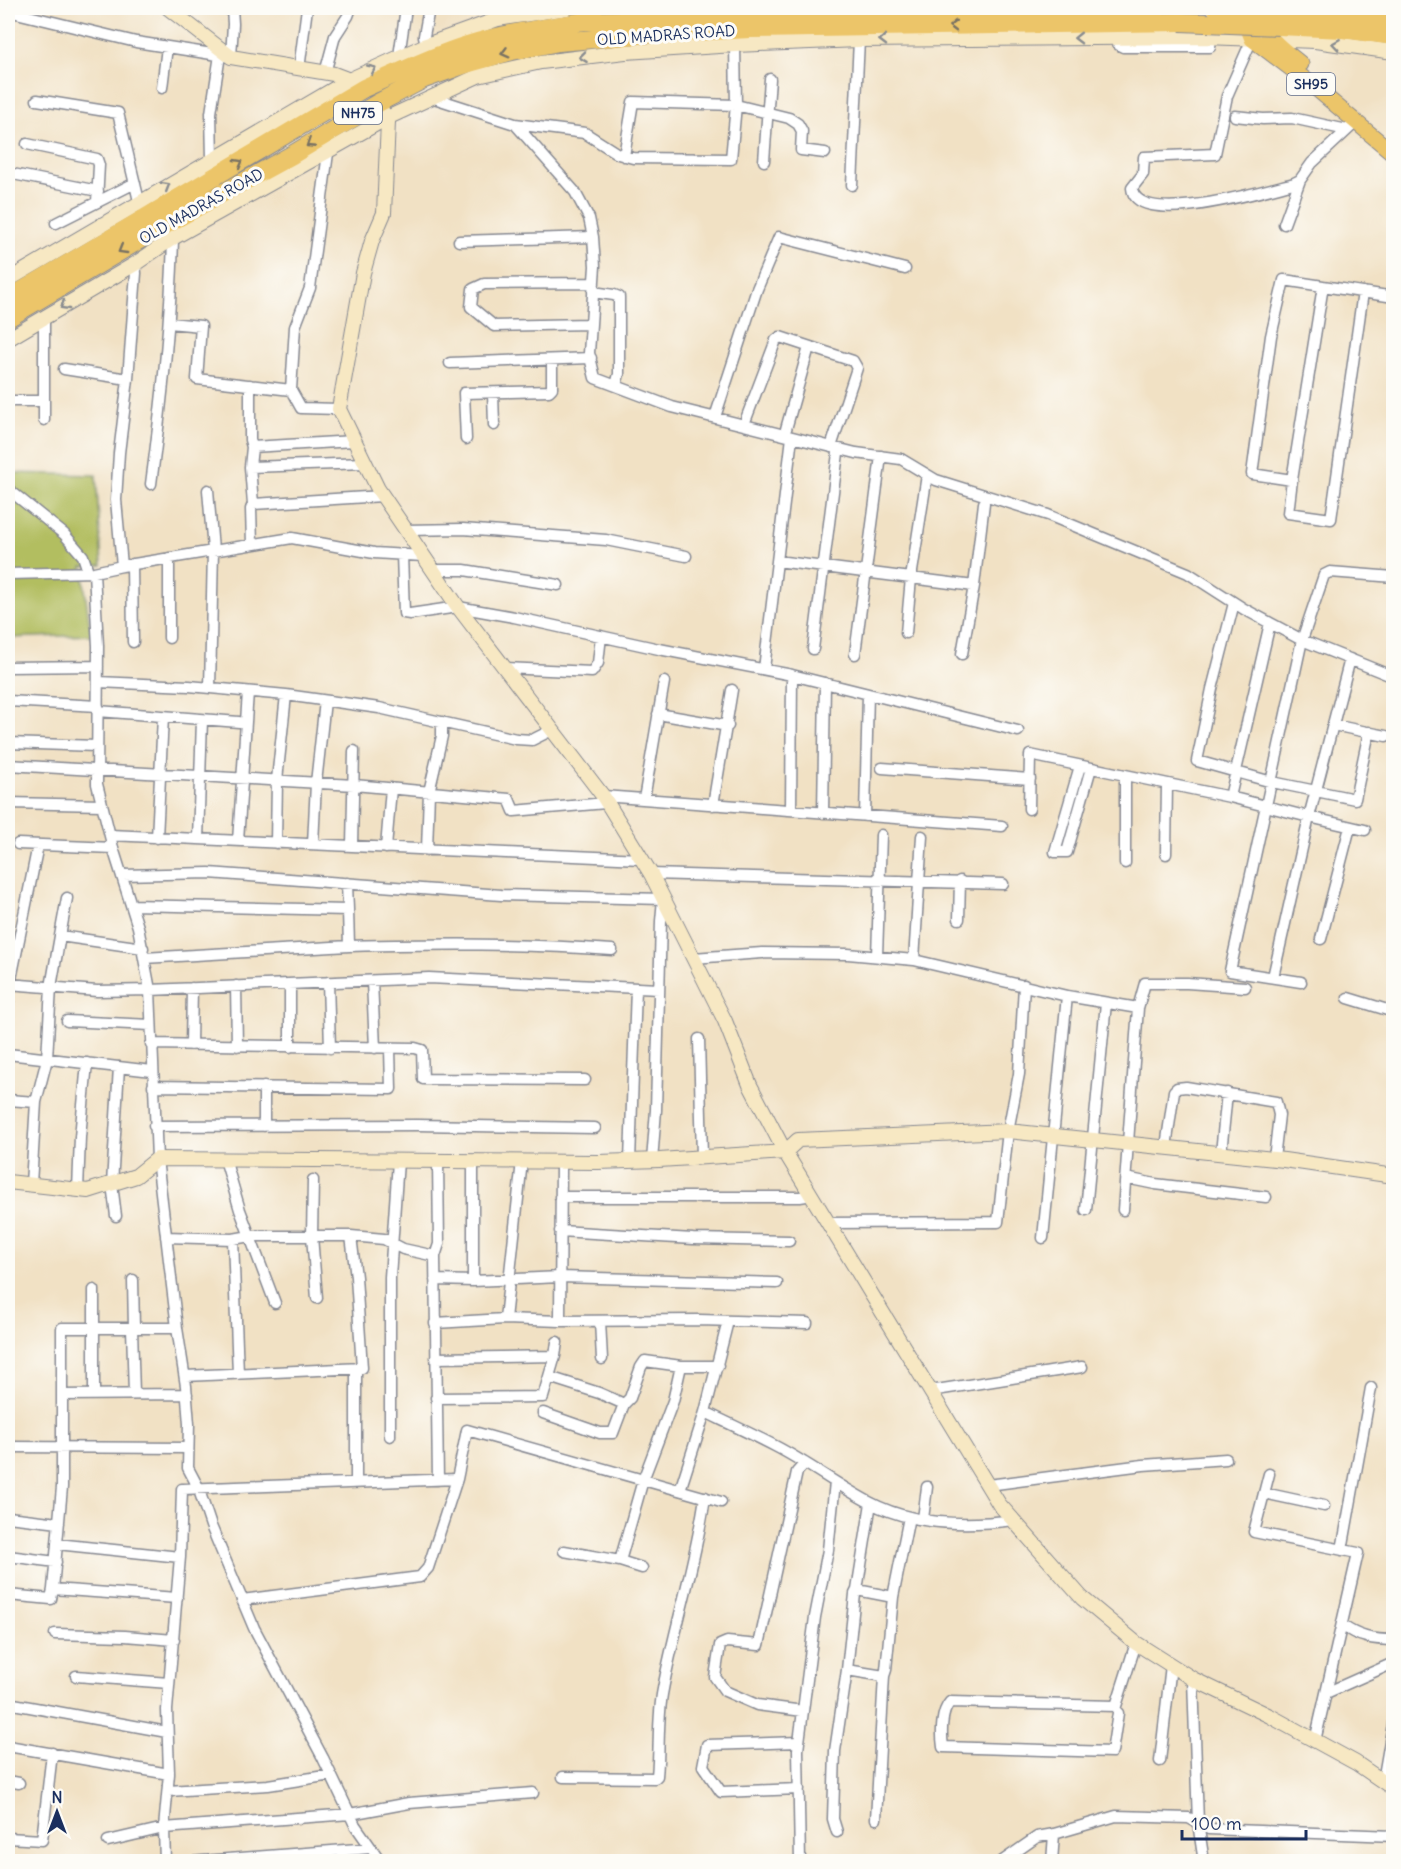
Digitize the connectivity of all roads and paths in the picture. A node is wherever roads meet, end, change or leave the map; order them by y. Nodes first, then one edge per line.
1 (168, 8) edge
2 (232, 8) edge
3 (307, 8) edge
4 (351, 8) edge
5 (405, 8) edge
6 (429, 8) edge
7 (567, 8) edge
8 (619, 8) edge
9 (1094, 8) edge
10 (1216, 8) edge
11 (1241, 8) edge
12 (1383, 8) edge
13 (1394, 9) edge
14 (9, 12) edge
15 (1260, 13) edge
16 (1394, 20) edge
17 (585, 21) junction
18 (1278, 26) junction
19 (1394, 36) edge
20 (1252, 39) junction
21 (859, 40) junction
22 (426, 45) junction
23 (735, 45) junction
24 (167, 47) junction
25 (1394, 52) edge
26 (225, 56) junction
27 (399, 56) junction
28 (1291, 62) junction
29 (299, 69) junction
30 (325, 73) junction
31 (770, 79) dead end
32 (358, 83) junction
33 (162, 88) dead end
34 (431, 97) junction
35 (37, 100) dead end
36 (736, 105) junction
37 (382, 110) junction
38 (767, 113) junction
39 (1235, 117) dead end
40 (515, 124) junction
41 (1351, 126) junction
42 (1394, 140) edge
43 (27, 144) dead end
44 (328, 153) junction
45 (825, 153) dead end
46 (1394, 154) edge
47 (624, 156) junction
48 (212, 159) junction
49 (764, 161) dead end
50 (8, 173) edge
51 (1300, 180) junction
52 (135, 183) junction
53 (852, 185) dead end
54 (97, 196) junction
55 (143, 209) junction
56 (56, 223) dead end
57 (1284, 224) dead end
58 (593, 237) junction
59 (173, 238) junction
60 (459, 242) dead end
61 (135, 264) junction
62 (905, 269) dead end
63 (8, 280) edge
64 (1323, 286) junction
65 (593, 287) junction
66 (1363, 292) junction
67 (1394, 297) edge
68 (8, 299) edge
69 (8, 318) edge
70 (44, 318) junction
71 (169, 322) junction
72 (590, 324) junction
73 (8, 339) edge
74 (809, 346) junction
75 (591, 358) junction
76 (552, 360) junction
77 (450, 363) dead end
78 (64, 369) dead end
79 (128, 379) junction
80 (250, 385) junction
81 (616, 385) junction
82 (291, 390) junction
83 (493, 393) junction
84 (8, 401) edge
85 (44, 401) junction
86 (339, 409) junction
87 (715, 417) junction
88 (746, 419) dead end
89 (44, 420) dead end
90 (494, 425) dead end
91 (789, 433) junction
92 (466, 439) dead end
93 (354, 441) junction
94 (252, 447) junction
95 (835, 450) junction
96 (881, 456) junction
97 (366, 463) junction
98 (250, 467) junction
99 (927, 475) junction
100 (1292, 480) junction
101 (151, 484) dead end
102 (8, 489) edge
103 (208, 490) dead end
104 (383, 496) junction
105 (984, 503) dead end
106 (253, 504) junction
107 (406, 530) junction
108 (252, 544) junction
109 (213, 550) junction
110 (402, 555) junction
111 (423, 556) junction
112 (686, 556) dead end
113 (170, 558) junction
114 (777, 561) junction
115 (127, 565) junction
116 (825, 567) junction
117 (433, 570) junction
118 (91, 572) junction
119 (865, 572) junction
120 (8, 574) edge
121 (911, 578) junction
122 (1394, 578) edge
123 (558, 585) dead end
124 (974, 586) junction
125 (1234, 603) junction
126 (458, 607) junction
127 (1270, 623) junction
128 (906, 633) dead end
129 (601, 636) junction
130 (170, 638) dead end
131 (1302, 640) junction
132 (133, 642) dead end
133 (813, 649) dead end
134 (855, 654) dead end
135 (962, 654) dead end
136 (1350, 659) junction
137 (98, 666) junction
138 (8, 667) edge
139 (505, 668) junction
140 (764, 669) junction
141 (792, 675) junction
142 (1394, 677) edge
143 (98, 682) junction
144 (664, 682) dead end
145 (825, 683) junction
146 (210, 688) junction
147 (732, 690) dead end
148 (248, 692) junction
149 (868, 694) junction
150 (286, 695) junction
151 (325, 700) junction
152 (8, 701) edge
153 (98, 709) junction
154 (658, 714) junction
155 (163, 717) junction
156 (202, 720) junction
157 (239, 722) dead end
158 (442, 722) junction
159 (1333, 725) junction
160 (728, 726) junction
161 (552, 730) junction
162 (1018, 731) dead end
163 (1369, 732) junction
164 (1386, 736) dead end
165 (8, 742) edge
166 (96, 746) junction
167 (354, 751) dead end
168 (8, 765) edge
169 (1085, 767) junction
170 (882, 768) dead end
171 (96, 769) junction
172 (1236, 772) junction
173 (160, 773) junction
174 (1125, 775) junction
175 (199, 776) junction
176 (242, 778) junction
177 (1030, 779) junction
178 (277, 780) junction
179 (1272, 782) junction
180 (316, 783) junction
181 (1167, 784) junction
182 (354, 785) junction
183 (391, 788) junction
184 (1316, 790) junction
185 (429, 792) junction
186 (1230, 797) junction
187 (604, 800) junction
188 (644, 800) junction
189 (8, 803) edge
190 (102, 805) junction
191 (713, 805) junction
192 (1266, 806) junction
193 (1029, 809) dead end
194 (791, 810) junction
195 (823, 813) junction
196 (865, 816) junction
197 (1309, 817) junction
198 (1002, 826) dead end
199 (1350, 827) junction
200 (1365, 831) dead end
201 (881, 835) dead end
202 (110, 836) junction
203 (922, 836) dead end
204 (157, 838) junction
205 (198, 839) junction
206 (238, 841) junction
207 (276, 843) junction
208 (18, 844) dead end
209 (312, 844) junction
210 (38, 845) junction
211 (352, 846) junction
212 (112, 848) junction
213 (386, 848) junction
214 (427, 850) junction
215 (1166, 854) dead end
216 (642, 859) junction
217 (1125, 863) dead end
218 (651, 874) junction
219 (122, 875) junction
220 (879, 880) junction
221 (920, 881) junction
222 (960, 882) junction
223 (347, 883) junction
224 (1003, 884) dead end
225 (67, 898) dead end
226 (663, 898) junction
227 (132, 905) junction
228 (348, 910) junction
229 (959, 919) dead end
230 (60, 936) junction
231 (1320, 939) dead end
232 (349, 946) junction
233 (612, 950) dead end
234 (143, 953) junction
235 (877, 956) junction
236 (693, 958) junction
237 (914, 960) junction
238 (1273, 977) junction
239 (372, 981) junction
240 (328, 982) junction
241 (1300, 982) dead end
242 (9, 984) edge
243 (290, 984) junction
244 (1024, 985) junction
245 (236, 986) junction
246 (51, 987) junction
247 (1245, 987) dead end
248 (192, 988) junction
249 (636, 988) junction
250 (659, 989) junction
251 (150, 990) junction
252 (1067, 996) junction
253 (1348, 998) dead end
254 (1106, 1003) junction
255 (1138, 1008) junction
256 (8, 1010) edge
257 (1394, 1012) edge
258 (66, 1021) dead end
259 (151, 1025) junction
260 (699, 1040) dead end
261 (151, 1044) junction
262 (191, 1045) junction
263 (237, 1046) junction
264 (290, 1047) junction
265 (330, 1048) junction
266 (375, 1048) junction
267 (390, 1048) junction
268 (8, 1054) edge
269 (47, 1059) junction
270 (87, 1063) junction
271 (119, 1067) junction
272 (152, 1071) junction
273 (585, 1080) dead end
274 (153, 1086) junction
275 (264, 1087) junction
276 (1227, 1093) junction
277 (8, 1100) edge
278 (36, 1102) junction
279 (154, 1126) junction
280 (264, 1126) junction
281 (595, 1128) dead end
282 (1008, 1131) junction
283 (1053, 1136) junction
284 (1093, 1139) junction
285 (1127, 1143) junction
286 (1166, 1147) junction
287 (785, 1152) junction
288 (1221, 1153) junction
289 (702, 1157) junction
290 (157, 1159) junction
291 (1274, 1159) junction
292 (225, 1160) junction
293 (398, 1161) junction
294 (438, 1161) junction
295 (473, 1161) junction
296 (522, 1161) junction
297 (630, 1161) junction
298 (652, 1161) junction
299 (561, 1162) junction
300 (1394, 1176) edge
301 (1126, 1178) junction
302 (313, 1180) dead end
303 (8, 1182) edge
304 (31, 1184) junction
305 (112, 1184) junction
306 (78, 1190) junction
307 (812, 1195) junction
308 (560, 1197) junction
309 (1266, 1197) dead end
310 (1086, 1210) dead end
311 (1123, 1210) dead end
312 (116, 1216) dead end
313 (829, 1223) junction
314 (560, 1232) junction
315 (250, 1236) junction
316 (312, 1236) junction
317 (351, 1236) junction
318 (166, 1237) junction
319 (1043, 1238) dead end
320 (233, 1239) junction
321 (789, 1241) dead end
322 (393, 1244) junction
323 (435, 1256) junction
324 (560, 1278) junction
325 (133, 1280) dead end
326 (435, 1280) junction
327 (473, 1281) junction
328 (509, 1281) junction
329 (777, 1283) dead end
330 (94, 1290) dead end
331 (317, 1298) dead end
332 (275, 1303) dead end
333 (505, 1319) junction
334 (560, 1321) junction
335 (600, 1321) junction
336 (728, 1321) junction
337 (435, 1323) junction
338 (807, 1323) dead end
339 (95, 1328) junction
340 (133, 1328) junction
341 (177, 1328) junction
342 (557, 1342) dead end
343 (555, 1356) junction
344 (436, 1358) junction
345 (602, 1359) dead end
346 (681, 1366) junction
347 (718, 1366) junction
348 (1082, 1366) dead end
349 (356, 1368) junction
350 (238, 1374) junction
351 (184, 1376) junction
352 (549, 1377) junction
353 (1371, 1388) dead end
354 (930, 1390) junction
355 (94, 1394) junction
356 (134, 1394) junction
357 (187, 1394) junction
358 (62, 1395) junction
359 (436, 1398) junction
360 (624, 1404) junction
361 (705, 1412) junction
362 (543, 1413) dead end
363 (390, 1436) dead end
364 (63, 1446) junction
365 (8, 1447) edge
366 (188, 1448) junction
367 (1226, 1459) dead end
368 (805, 1463) junction
369 (188, 1468) junction
370 (1269, 1474) dead end
371 (457, 1479) junction
372 (438, 1480) junction
373 (643, 1480) junction
374 (356, 1482) junction
375 (835, 1482) junction
376 (988, 1485) junction
377 (198, 1487) junction
378 (927, 1487) dead end
379 (182, 1489) junction
380 (680, 1490) junction
381 (1264, 1493) junction
382 (705, 1497) junction
383 (721, 1502) dead end
384 (871, 1503) junction
385 (1324, 1506) dead end
386 (8, 1517) edge
387 (909, 1517) junction
388 (923, 1519) junction
389 (1013, 1520) junction
390 (59, 1523) junction
391 (57, 1545) junction
392 (1342, 1550) junction
393 (564, 1551) dead end
394 (8, 1556) edge
395 (180, 1557) junction
396 (620, 1561) junction
397 (56, 1562) junction
398 (642, 1568) dead end
399 (53, 1589) junction
400 (857, 1590) junction
401 (8, 1595) edge
402 (893, 1597) junction
403 (177, 1598) junction
404 (242, 1600) junction
405 (1342, 1625) junction
406 (55, 1634) dead end
407 (174, 1640) junction
408 (1394, 1640) edge
409 (1136, 1643) junction
410 (1171, 1665) junction
411 (1389, 1665) dead end
412 (847, 1670) junction
413 (76, 1676) dead end
414 (884, 1676) junction
415 (1193, 1679) junction
416 (170, 1683) junction
417 (1326, 1694) junction
418 (8, 1703) edge
419 (803, 1711) junction
420 (1118, 1713) dead end
421 (1394, 1718) edge
422 (167, 1732) junction
423 (1315, 1741) junction
424 (799, 1743) junction
425 (8, 1746) edge
426 (52, 1754) junction
427 (1160, 1761) dead end
428 (169, 1774) junction
429 (331, 1775) junction
430 (563, 1777) dead end
431 (1388, 1785) edge
432 (799, 1789) junction
433 (168, 1791) junction
434 (533, 1793) dead end
435 (350, 1814) junction
436 (876, 1819) dead end
437 (1198, 1823) junction
438 (164, 1828) junction
439 (837, 1832) dead end
440 (1054, 1834) junction
441 (1394, 1836) edge
442 (8, 1838) edge
443 (108, 1841) dead end
444 (371, 1848) junction
445 (165, 1862) edge
446 (190, 1862) edge
447 (381, 1862) edge
448 (800, 1862) edge
449 (1001, 1862) edge
450 (1052, 1862) edge
451 (1204, 1862) edge

1 - 26 street
2 - 26 street
3 - 29 street
4 - 30 street
5 - 27 street
6 - 22 street
7 - 22 street
8 - 17 highway
9 - 17 highway, OLD MADRAS ROAD / NH75
10 - 18 highway, OLD MADRAS ROAD / NH75, bridge
11 - 20 main road
12 - 13 street
14 - 24 street
15 - 18 main road, SH95
16 - 18 highway, OLD MADRAS ROAD / NH75
17 - 32 highway, OLD MADRAS ROAD / NH75
18 - 19 highway, OLD MADRAS ROAD / NH75
18 - 20 street
25 -> 18 street
18 - 28 main road, SH95
18 -> 37 highway, OLD MADRAS ROAD / NH75, bridge
20 -> 21 street
20 - 28 main road, SH95
20 - 51 street
21 - 23 street
21 - 53 street
22 - 27 street
23 -> 34 street
23 - 36 street
24 - 26 street
24 - 33 street
26 - 29 street
26 - 48 street
32 -> 27 street
28 - 41 main road, SH95
28 - 42 main road, SH95
29 - 30 street
30 - 32 street
31 - 38 street
32 - 48 street
55 -> 32 highway, OLD MADRAS ROAD / NH75
34 - 37 street
34 - 40 street
35 - 52 street
36 - 38 street
36 - 47 street
36 - 47 street
37 - 44 street
37 -> 69 highway, OLD MADRAS ROAD / NH75
37 - 86 street
38 - 45 street
38 - 49 street
39 - 41 street
40 - 47 street
40 - 58 street
41 - 46 main road, SH95
41 - 51 street
43 - 54 street
44 - 59 street
44 - 82 street
55 -> 48 street
50 - 54 street
51 - 57 street
52 - 54 street
52 - 55 street
54 - 56 street
55 - 63 street
55 - 68 highway, OLD MADRAS ROAD / NH75
58 - 60 street
58 - 65 street
59 - 61 street
59 - 71 street
61 -> 70 street
61 - 79 street
62 - 87 street
64 - 66 street
64 - 100 street
64 - 100 street
65 - 72 street
65 - 72 street
65 - 81 street
66 - 67 street
66 - 100 street
70 - 73 street
70 - 85 street
71 - 80 street
71 - 101 street
72 - 75 street
74 - 88 street
74 - 91 street
74 - 95 street
75 - 76 street
75 - 81 street
76 - 77 street
76 - 83 street
78 - 79 street
79 - 115 street
80 - 82 street
80 - 94 street
81 - 87 street
82 - 86 street
83 - 90 street
83 - 92 street
84 - 85 street
85 - 89 street
86 - 93 street
87 - 91 street
91 - 95 street
91 - 114 street
93 - 94 street
93 - 97 street
94 - 98 street
95 - 96 street
95 - 116 street
96 - 99 street
96 - 119 street
97 - 98 street
97 - 104 street
98 - 106 street
99 - 121 street
99 - 125 street
102 - 118 street
103 - 109 street
104 - 106 street
104 - 107 street
105 - 124 street
106 - 108 street
107 - 111 street
107 - 112 street
108 - 109 street
108 - 110 street
109 - 113 street
109 - 146 street
110 - 111 street
110 - 126 street
111 - 117 street
113 - 115 street
113 - 130 street
114 - 116 street
114 - 140 street
115 - 118 street
115 - 132 street
116 - 119 street
116 - 133 street
117 - 123 street
117 - 126 street
118 - 120 street
118 - 137 street
119 - 121 street
119 - 134 street
121 - 124 street
121 - 128 street
122 - 131 street
124 - 135 street
125 - 127 street
125 - 172 street
126 - 129 street
126 - 139 street
127 - 131 street
127 - 172 street
129 - 139 street
129 - 140 street
131 - 136 street
131 - 179 street
136 - 142 street
136 - 159 street
137 - 138 street
137 - 143 street
139 - 161 street
140 - 141 street
141 - 145 street
141 - 194 street
143 - 146 street
143 - 153 street
144 - 154 street
145 - 149 street
145 - 195 street
146 - 148 street
147 - 160 street
148 - 150 street
148 - 176 street
149 - 162 street
149 - 196 street
150 - 151 street
150 - 178 street
151 - 158 street
151 - 180 street
152 - 153 street
153 - 155 street
153 - 166 street
154 - 160 street
154 - 188 street
155 - 156 street
155 - 173 street
156 - 157 street
156 - 175 street
158 - 161 street
158 - 185 street
159 - 163 street
159 - 184 street
160 - 191 street
161 - 187 street
163 - 164 street
163 - 184 street
165 - 166 street
166 - 171 street
167 - 182 street
168 - 171 street
169 - 169 street
169 - 174 street
169 - 177 street
170 - 177 street
171 - 173 street
171 - 190 street
172 - 179 street
172 - 186 street
173 - 175 street
173 - 204 street
174 - 181 street
174 - 217 street
175 - 176 street
175 - 205 street
176 - 178 street
176 - 206 street
177 - 193 street
178 - 180 street
178 - 207 street
179 - 184 street
179 - 192 street
180 - 182 street
180 - 209 street
181 - 186 street
181 - 215 street
182 - 183 street
182 - 211 street
183 - 185 street
183 - 213 street
184 - 197 street
185 - 187 street
185 - 214 street
186 - 192 street
187 - 188 street
187 - 216 street
188 - 191 street
189 - 190 street
190 - 202 street
191 - 194 street
192 - 197 street
192 - 238 street
194 - 195 street
195 - 196 street
196 - 198 street
197 - 199 street
197 - 238 street
199 - 200 street
199 - 231 street
201 - 220 street
202 - 204 street
202 - 212 street
203 - 221 street
204 - 205 street
205 - 206 street
206 - 207 street
207 - 209 street
208 - 210 street
209 - 211 street
210 - 212 street
210 - 242 street
211 - 213 street
212 - 219 street
213 - 214 street
214 - 216 street
216 - 218 street
218 - 220 street
218 - 226 street
219 - 223 street
219 - 227 street
220 - 221 street
220 - 235 street
221 - 222 street
221 - 237 street
222 - 224 street
222 - 229 street
223 - 226 street
223 - 228 street
225 - 230 street
226 - 236 street
226 - 250 street
227 - 228 street
227 - 234 street
228 - 232 street
230 - 234 street
230 - 246 street
232 - 233 street
232 - 234 street
234 - 251 street
235 - 236 street
235 - 237 street
236 - 287 street
237 - 244 street
238 - 241 street
239 - 240 street
239 - 249 street
239 - 266 street
240 - 243 street
240 - 265 street
242 - 246 street
242 - 256 street
243 - 245 street
243 - 264 street
244 - 252 street
244 - 282 street
245 - 248 street
245 - 263 street
246 - 251 street
246 - 269 street
247 - 255 street
248 - 251 street
248 - 262 street
249 - 250 street
249 - 297 street
250 - 298 street
251 - 259 street
252 - 254 street
252 - 283 street
253 - 257 street
254 - 255 street
254 - 284 street
255 - 285 street
258 - 259 street
259 - 261 street
260 - 289 street
261 - 262 street
261 - 272 street
262 - 263 street
263 - 264 street
264 - 265 street
265 - 266 street
266 - 267 street
267 - 273 street
267 - 275 street
268 - 269 street
269 - 270 street
269 - 278 street
270 - 271 street
270 - 306 street
271 - 272 street
271 - 305 street
272 - 274 street
274 - 275 street
274 - 279 street
275 - 280 street
276 - 286 street
276 - 288 street
276 - 291 street
277 - 278 street
278 - 304 street
279 - 280 street
279 - 290 street
280 - 281 street
282 - 283 street
282 - 287 street
282 - 313 street
283 - 284 street
283 - 319 street
284 - 285 street
284 - 310 street
285 - 286 street
285 - 301 street
286 - 288 street
287 - 289 street
287 - 307 street
288 - 291 street
289 - 298 street
290 - 292 street
290 - 305 street
290 - 318 street
291 - 300 street
292 - 293 street
292 - 315 street
293 - 294 street
293 - 322 street
294 - 295 street
294 - 323 street
295 - 296 street
295 - 327 street
296 - 299 street
296 - 328 street
297 - 298 street
297 - 299 street
299 - 308 street
301 - 309 street
301 - 311 street
302 - 316 street
303 - 304 street
304 - 306 street
305 - 306 street
305 - 312 street
307 - 308 street
307 - 313 street
308 - 314 street
313 - 354 street
314 - 321 street
314 - 324 street
315 - 316 street
315 - 320 street
315 - 332 street
316 - 317 street
316 - 331 street
317 - 322 street
317 - 349 street
318 - 320 street
318 - 341 street
320 - 350 street
322 - 323 street
322 - 363 street
323 - 326 street
324 - 328 street
324 - 329 street
324 - 334 street
325 - 340 street
326 - 327 street
326 - 337 street
327 - 328 street
328 - 333 street
330 - 339 street
333 - 334 street
333 - 337 street
334 - 335 street
335 - 336 street
335 - 345 street
336 - 338 street
336 - 347 street
337 - 344 street
339 - 340 street
339 - 355 street
339 - 358 street
340 - 341 street
340 - 356 street
341 - 351 street
342 - 343 street
343 - 344 street
343 - 352 street
344 - 359 street
346 - 347 street
346 - 360 street
346 - 373 street
347 - 361 street
348 - 354 street
349 - 350 street
349 - 374 street
350 - 351 street
351 - 357 street
352 - 359 street
352 - 360 street
353 - 392 street
354 - 376 street
355 - 356 street
355 - 358 street
356 - 357 street
357 - 366 street
358 - 364 street
359 - 372 street
360 - 362 street
361 - 368 street
361 - 380 street
364 - 365 street
364 - 366 street
364 - 390 street
366 - 369 street
367 - 376 street
368 - 375 street
368 - 419 street
369 - 377 street
369 - 379 street
370 - 381 street
371 - 372 street
371 - 373 street
371 - 404 street
372 - 374 street
373 - 380 street
373 - 396 street
374 - 377 street
375 - 384 street
375 - 419 street
376 - 389 street
377 - 379 street
377 - 404 street
378 - 388 street
379 - 395 street
380 - 382 street
381 - 385 street
381 - 392 street
382 - 383 street
382 - 430 street
384 - 387 street
384 - 400 street
386 - 390 street
387 - 388 street
387 - 402 street
388 - 389 street
389 - 409 street
390 - 391 street
391 - 395 street
391 - 397 street
392 - 405 street
393 - 396 street
394 - 397 street
395 - 403 street
396 - 398 street
397 - 399 street
399 - 401 street
399 - 403 street
400 - 402 street
400 - 412 street
402 - 414 street
403 - 407 street
404 - 429 street
405 - 408 street
405 - 417 street
406 - 407 street
407 - 416 street
409 - 410 street
409 - 420 street
410 - 415 street
410 - 427 street
411 - 417 street
412 - 414 street
412 - 439 street
413 - 416 street
414 - 436 street
415 - 423 street
415 - 437 street
416 - 422 street
417 - 423 street
418 - 422 street
419 - 424 street
421 - 431 street
422 - 428 street
423 - 431 street
424 - 432 street
424 - 432 street
425 - 426 street
426 - 428 street
426 - 442 street
428 - 433 street
429 - 433 street
429 - 435 street
432 - 448 street
433 - 438 street
434 - 435 street
435 - 438 street
435 - 444 street
437 - 440 street
437 - 441 street
437 - 451 street
438 - 443 street
438 - 445 street
440 - 449 street
440 - 450 street
444 - 446 street
444 - 447 street

